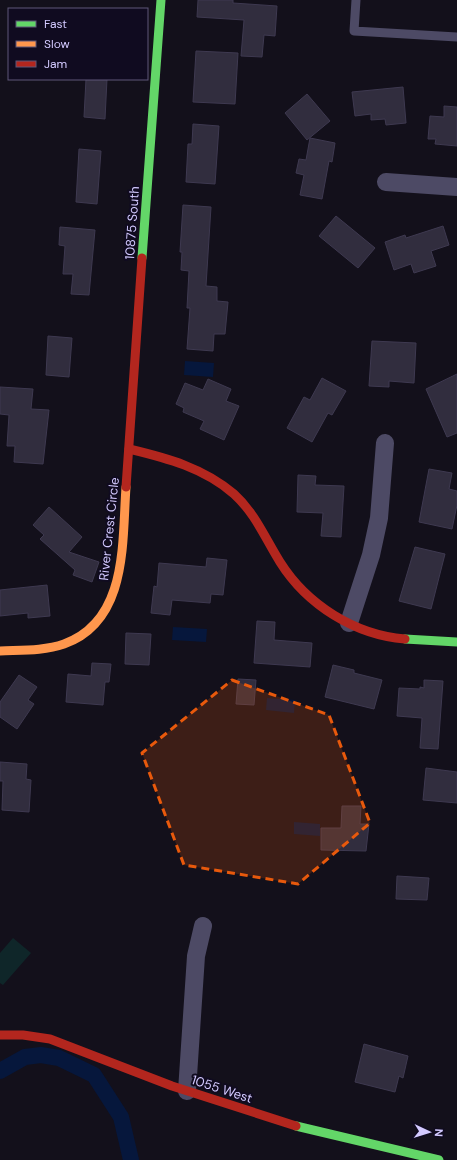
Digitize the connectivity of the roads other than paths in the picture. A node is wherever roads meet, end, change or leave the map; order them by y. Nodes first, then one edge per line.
1 (161, 0) edge
2 (356, 0) edge
3 (457, 37) edge
4 (386, 182) dead end
5 (457, 187) edge
6 (385, 444) dead end
7 (130, 449) junction
8 (349, 623) junction
9 (457, 642) edge
10 (0, 651) edge
11 (203, 926) dead end
12 (0, 1035) edge
13 (187, 1091) junction
14 (439, 1160) edge

1 - 7 street, 10875 South
2 - 3 lane
4 - 5 street
6 - 8 street
7 - 8 street
7 - 10 street, River Crest Circle
8 - 9 street
11 - 13 street
12 - 13 street, 1055 West
13 - 14 street, 1055 West

